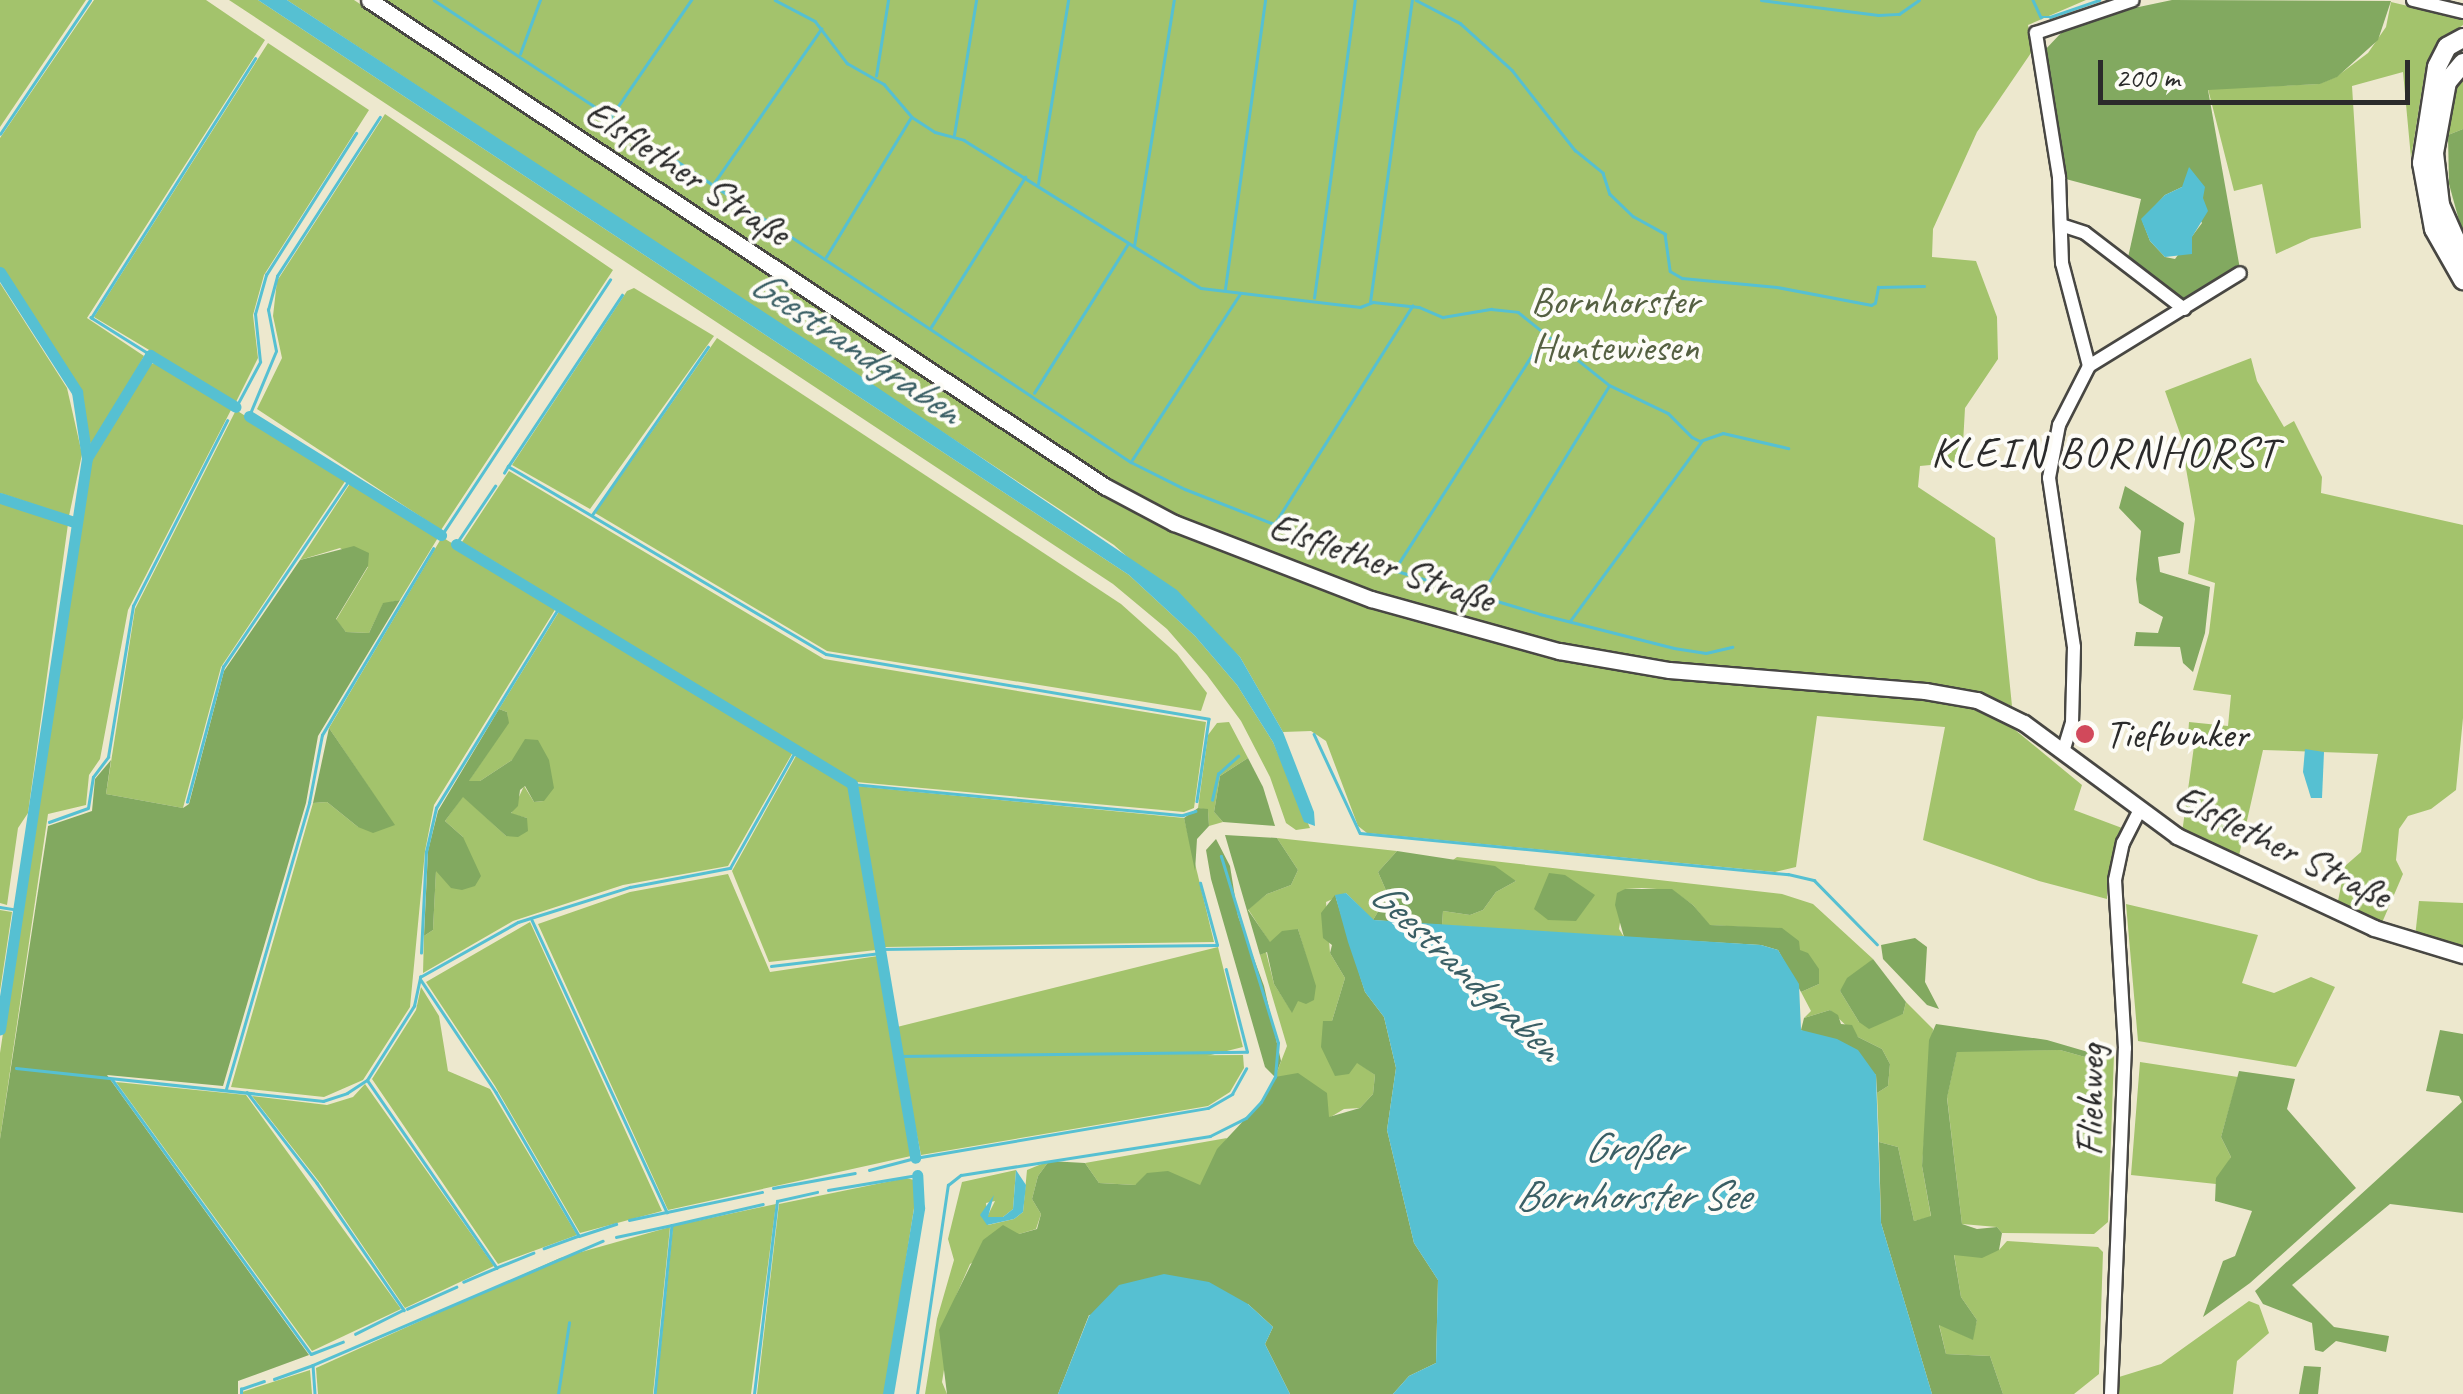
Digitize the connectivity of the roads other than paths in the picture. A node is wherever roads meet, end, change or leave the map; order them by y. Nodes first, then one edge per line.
1 (368, 0) edge
2 (2134, 0) edge
3 (2413, 0) edge
4 (2463, 12) edge
5 (2463, 38) edge
6 (2463, 63) edge
7 (2061, 225) junction
8 (2463, 257) edge
9 (2240, 272) dead end
10 (2463, 280) edge
11 (2184, 309) junction
12 (2089, 366) junction
13 (2062, 752) junction
14 (2139, 812) junction
15 (2463, 954) edge
16 (2110, 1394) edge

1 - 13 main road, Elsflether Straße
2 - 7 street
3 - 4 street
5 - 10 highway
6 - 8 highway
7 - 11 street
7 - 12 street
9 - 11 street
11 - 12 street
12 - 13 street
13 - 14 main road, Elsflether Straße
14 - 15 main road, Elsflether Straße
14 - 16 street, Fliehweg

